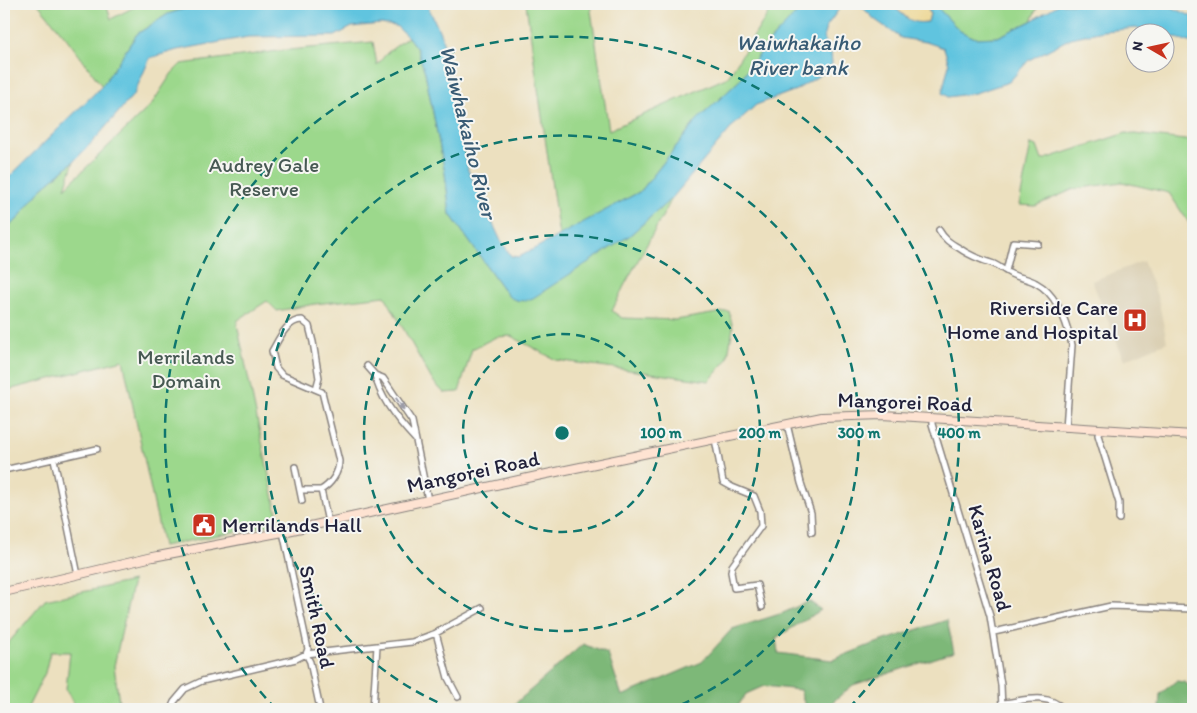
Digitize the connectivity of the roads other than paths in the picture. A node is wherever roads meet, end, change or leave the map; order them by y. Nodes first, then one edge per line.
1 (939, 230) dead end
2 (1038, 244) dead end
3 (1006, 271) junction
4 (367, 366) dead end
5 (375, 375) junction
6 (316, 389) junction
7 (932, 418) junction
8 (787, 424) junction
9 (1066, 428) junction
10 (1099, 430) junction
11 (1193, 436) edge
12 (415, 439) junction
13 (715, 439) junction
14 (97, 449) dead end
15 (54, 459) junction
16 (295, 467) dead end
17 (4, 470) edge
18 (300, 490) junction
19 (321, 490) junction
20 (428, 500) junction
21 (302, 501) dead end
22 (1119, 519) dead end
23 (328, 522) junction
24 (283, 532) junction
25 (812, 532) dead end
26 (78, 575) junction
27 (4, 592) edge
28 (762, 607) dead end
29 (482, 608) dead end
30 (1193, 609) edge
31 (994, 632) junction
32 (436, 633) junction
33 (377, 646) junction
34 (306, 654) junction
35 (458, 697) dead end
36 (1002, 706) edge
37 (171, 709) edge
38 (320, 709) edge
39 (373, 709) edge
40 (1063, 709) edge

1 - 3 street
2 - 3 street
3 - 9 street
4 - 5 street
5 - 12 street
5 -> 12 street
6 - 6 street
6 - 19 street
7 - 8 street, Mangorei Road
7 - 9 street, Mangorei Road
7 - 31 street, Karina Road
8 - 13 street, Mangorei Road
8 - 25 street
9 - 10 street, Mangorei Road
10 - 11 street, Mangorei Road
10 - 22 street
12 - 20 street
13 - 20 street, Mangorei Road
13 - 28 street
14 - 15 street
15 - 17 street
15 - 26 street
16 - 18 street
18 - 19 street
18 - 21 street
19 - 23 street
20 - 23 street, Mangorei Road
23 - 24 street, Mangorei Road
24 - 26 street, Mangorei Road
24 - 34 street, Smith Road
26 - 27 street, Mangorei Road
29 - 32 street
30 - 31 street
31 - 36 street, Karina Road
32 - 33 street
32 - 35 street
33 - 34 street
33 - 39 street
34 - 37 street
34 - 38 street, Smith Road
36 - 40 street

